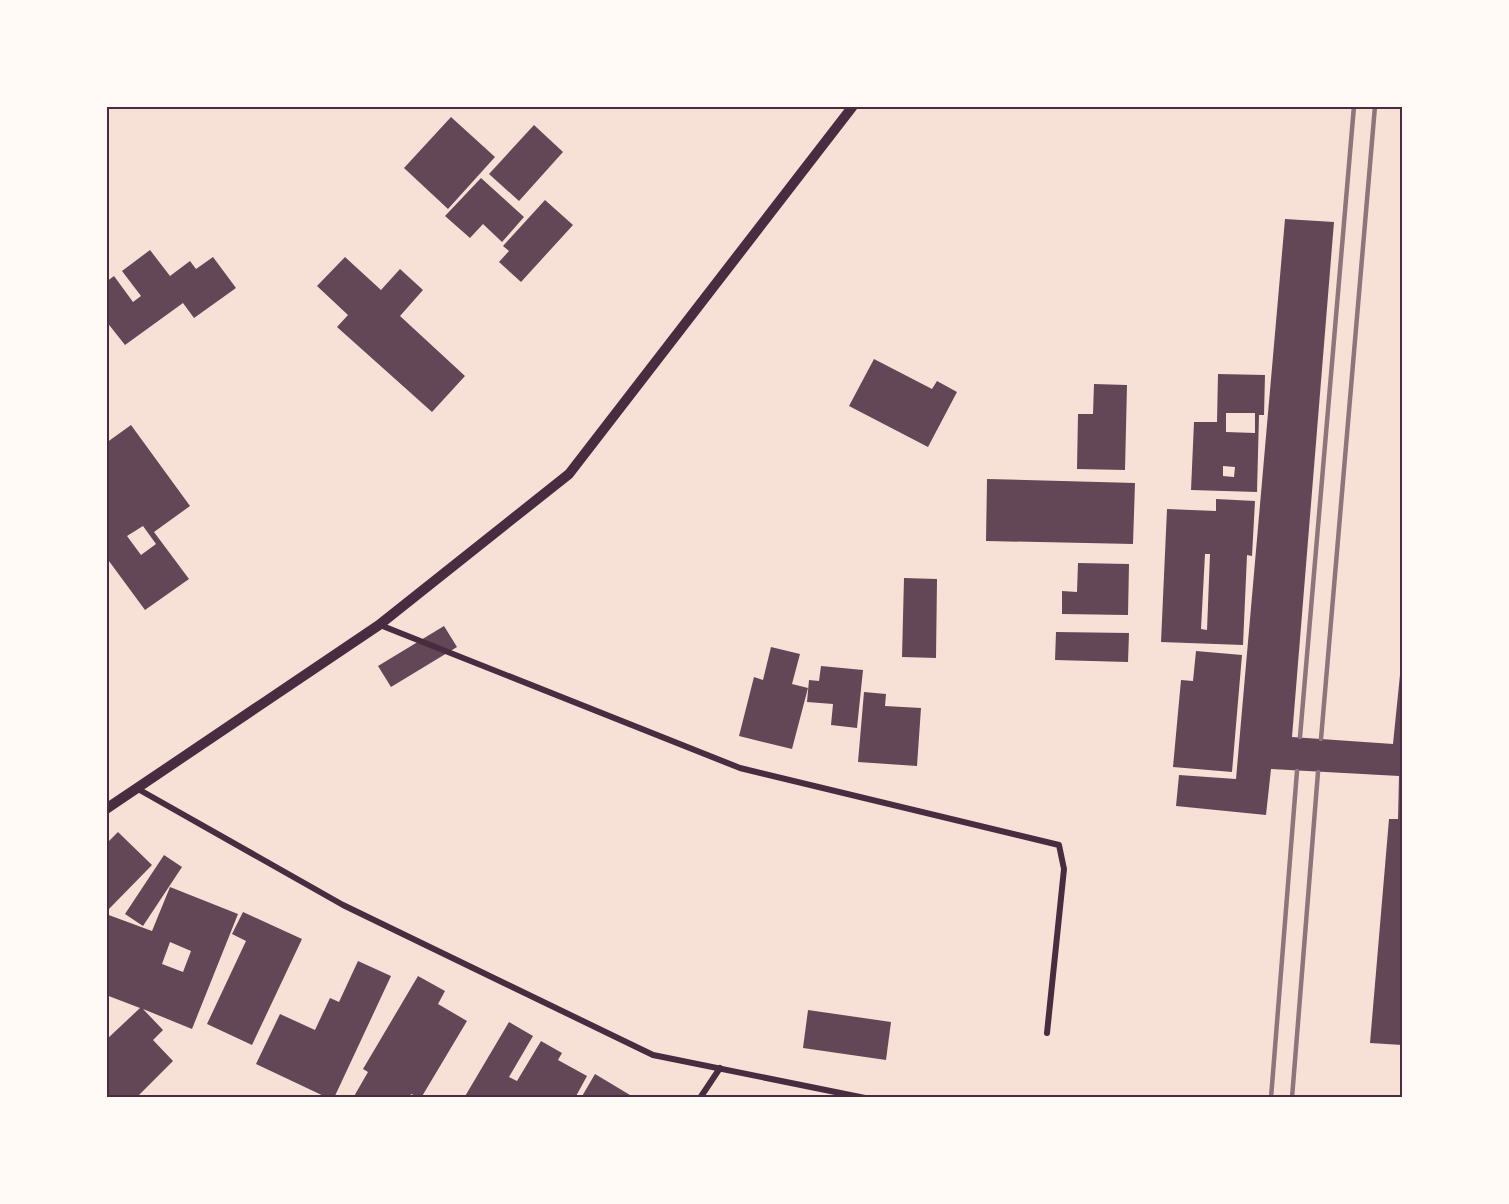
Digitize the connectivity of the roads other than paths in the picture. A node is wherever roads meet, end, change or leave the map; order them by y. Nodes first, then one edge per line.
1 (853, 106) edge
2 (379, 625) junction
3 (138, 789) junction
4 (106, 809) edge
5 (1047, 1033) dead end
6 (720, 1068) junction
7 (700, 1098) edge
8 (865, 1098) edge

1 - 2 street
2 - 3 street
2 - 5 street
3 - 4 street
3 - 6 street
6 - 7 street
6 - 8 street

